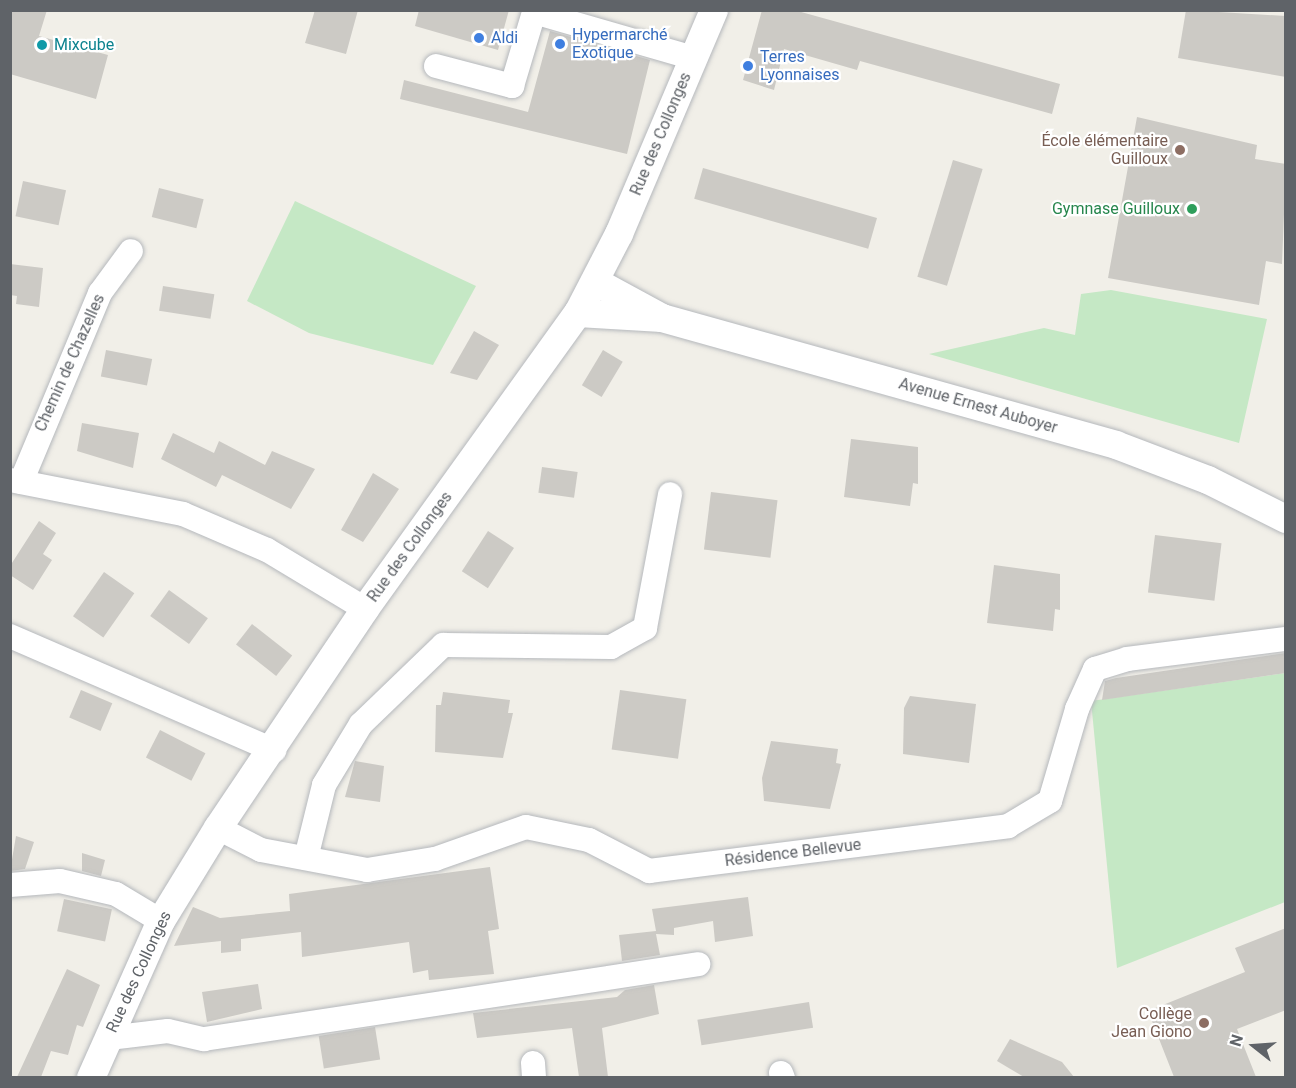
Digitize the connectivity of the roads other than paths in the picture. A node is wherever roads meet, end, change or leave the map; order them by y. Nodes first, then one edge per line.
1 (714, 10) edge
2 (693, 58) junction
3 (436, 66) dead end
4 (131, 251) dead end
5 (596, 282) junction
6 (578, 312) junction
7 (662, 318) junction
8 (16, 481) edge
9 (670, 494) dead end
10 (1286, 519) edge
11 (365, 609) junction
12 (10, 636) edge
13 (1286, 639) edge
14 (274, 750) junction
15 (218, 828) junction
16 (306, 858) junction
17 (10, 885) edge
18 (161, 921) junction
19 (698, 964) dead end
20 (109, 1038) junction
21 (91, 1077) edge

1 - 2 street, Rue des Collonges
2 - 3 street
2 - 5 street, Rue des Collonges
4 - 8 street, Chemin de Chazelles
5 - 6 street, Rue des Collonges
5 - 7 street, Avenue Ernest Auboyer
6 - 7 street, Avenue Ernest Auboyer
6 - 11 street, Rue des Collonges
7 - 10 street, Avenue Ernest Auboyer
8 - 11 street, Chemin de Chazelles
9 - 16 street
11 - 14 street, Rue des Collonges
12 - 14 street
13 - 16 street, Résidence Bellevue
14 - 15 street, Rue des Collonges
15 - 16 street, Résidence Bellevue
15 - 18 street, Rue des Collonges
17 - 18 street
18 - 20 street, Rue des Collonges
19 - 20 street
20 - 21 street, Rue des Collonges

